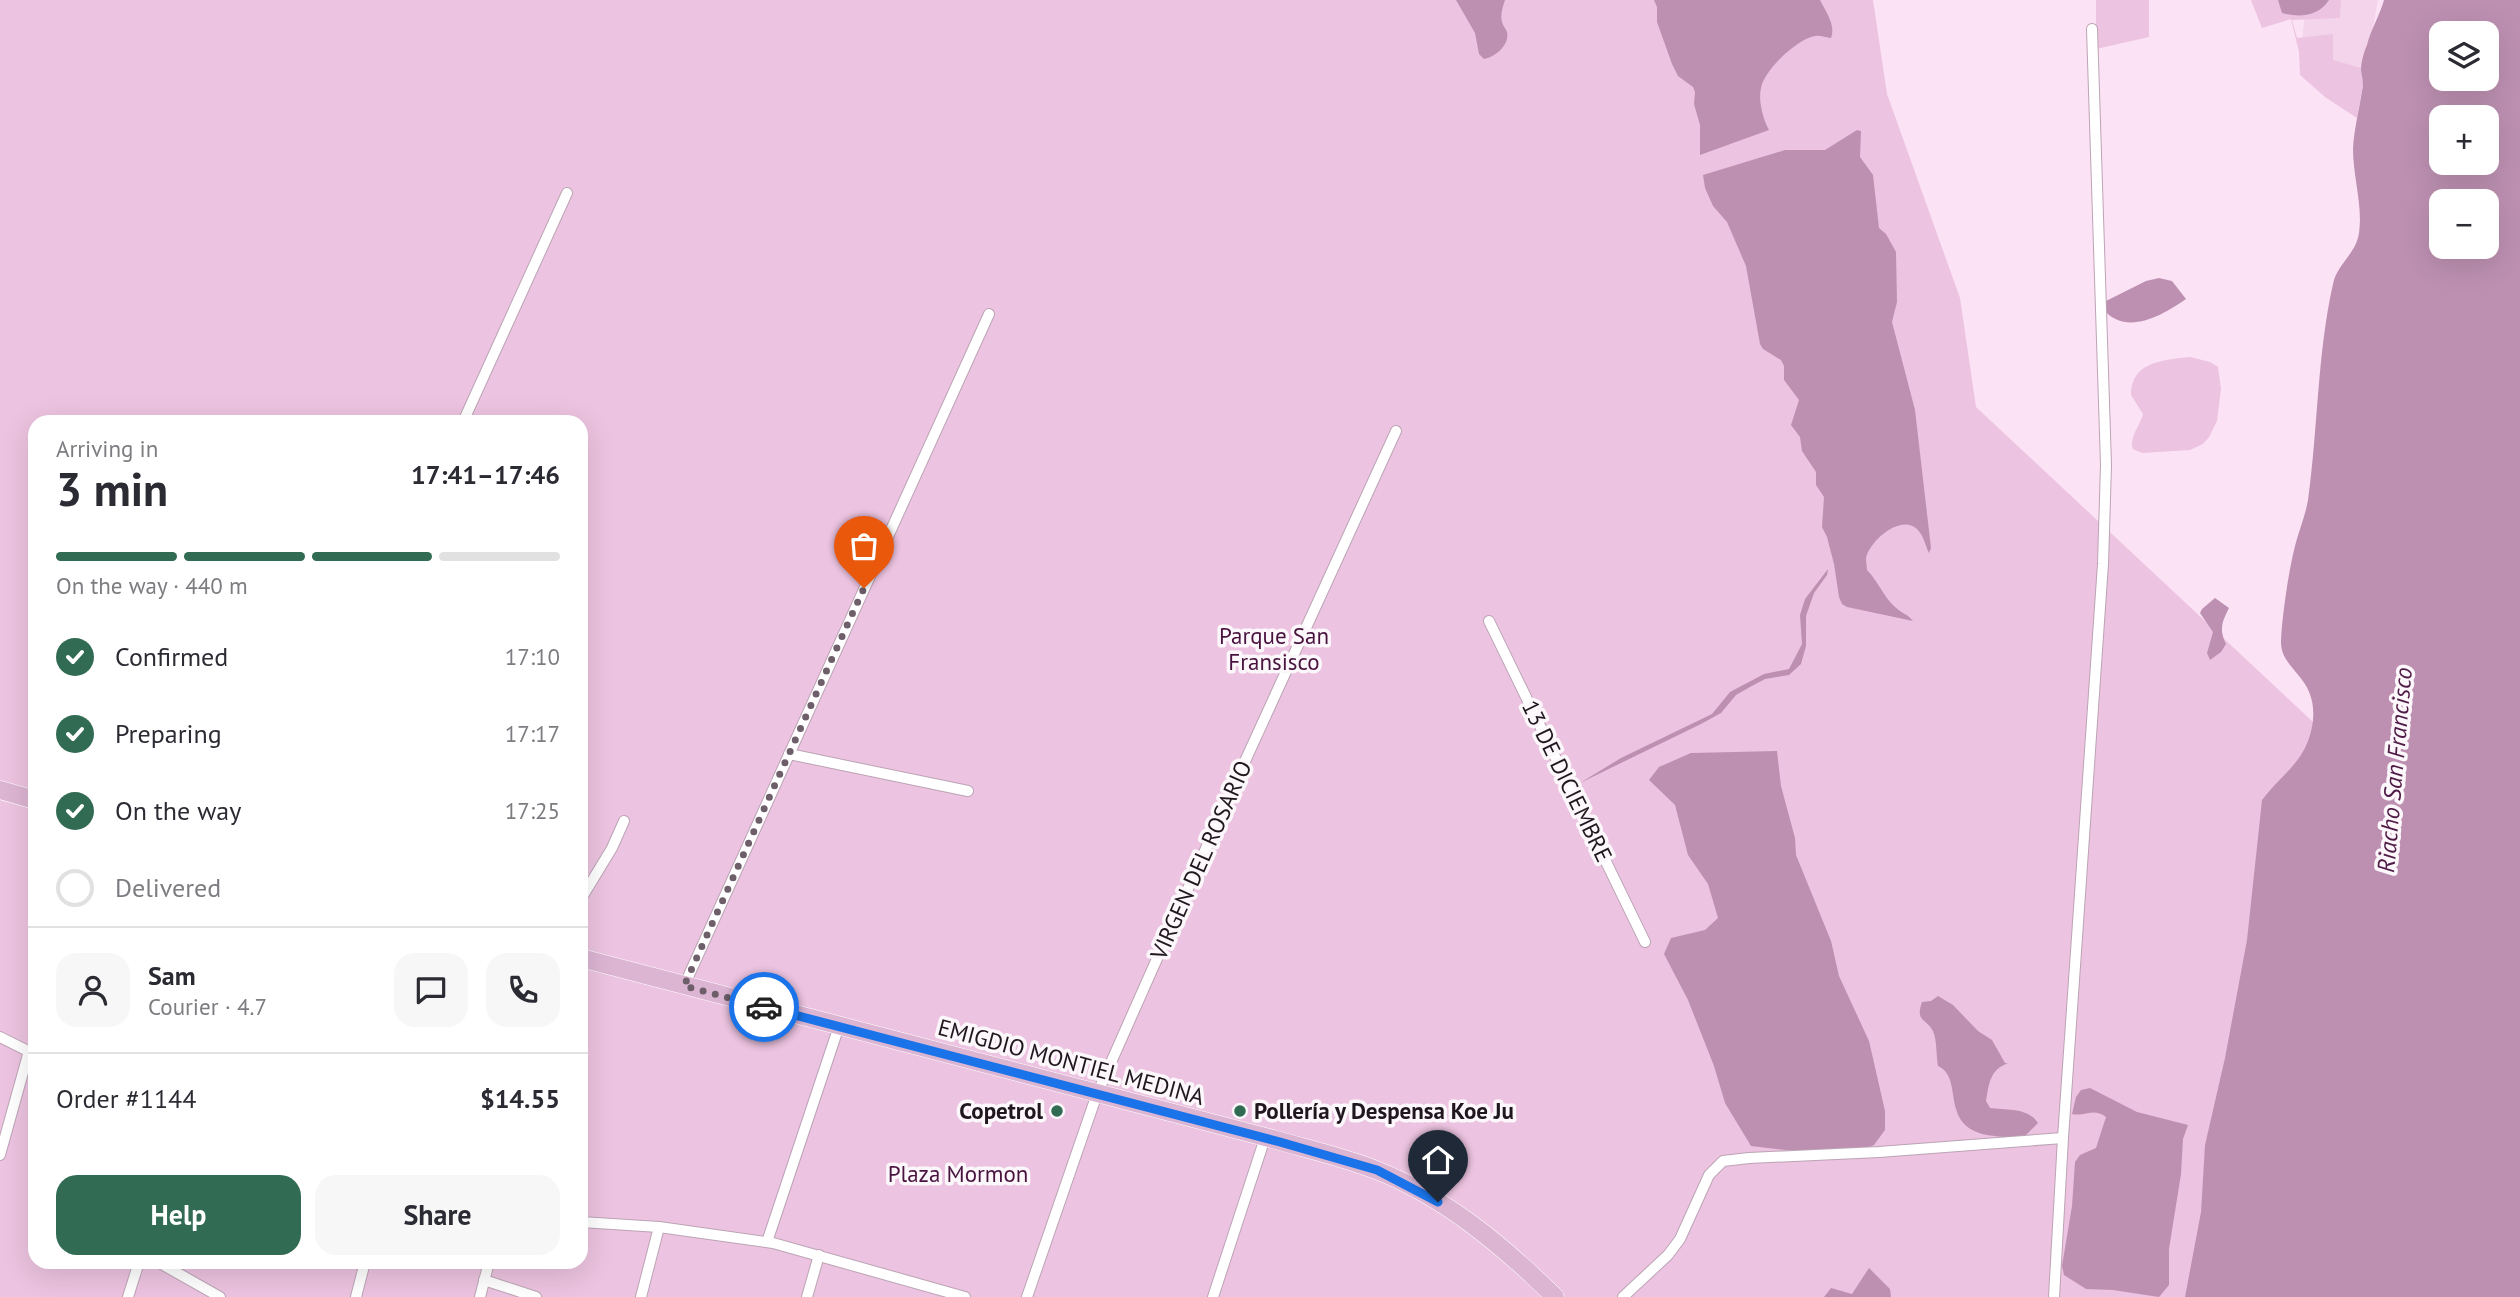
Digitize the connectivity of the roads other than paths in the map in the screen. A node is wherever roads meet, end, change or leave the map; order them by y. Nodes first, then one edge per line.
1 (2092, 29) dead end
2 (567, 193) dead end
3 (989, 314) dead end
4 (466, 415) edge
5 (1396, 431) dead end
6 (1489, 621) dead end
7 (789, 754) junction
8 (0, 790) edge
9 (968, 791) dead end
10 (28, 798) edge
11 (624, 821) dead end
12 (588, 887) edge
13 (1645, 942) dead end
14 (588, 960) edge
15 (684, 986) junction
16 (839, 1026) junction
17 (0, 1037) edge
18 (28, 1050) edge
19 (28, 1065) edge
20 (1097, 1094) junction
21 (1265, 1138) junction
22 (2063, 1138) junction
23 (0, 1155) edge
24 (588, 1222) edge
25 (659, 1227) junction
26 (768, 1242) junction
27 (819, 1255) junction
28 (137, 1269) edge
29 (170, 1269) edge
30 (363, 1269) edge
31 (487, 1269) edge
32 (484, 1280) junction
33 (128, 1297) edge
34 (220, 1297) edge
35 (356, 1297) edge
36 (480, 1297) edge
37 (536, 1297) edge
38 (641, 1297) edge
39 (807, 1297) edge
40 (965, 1297) edge
41 (1027, 1297) edge
42 (1213, 1297) edge
43 (1555, 1297) edge
44 (1623, 1297) edge
45 (2054, 1297) edge

1 - 22 street
2 - 4 street
3 - 7 street
5 - 20 street, VIRGEN DEL ROSARIO
6 - 13 street, 13 DE DICIEMBRE
7 - 9 street
7 - 15 street
8 - 10 main road
11 - 12 street
14 - 15 main road, EMIGDIO MONTIEL MEDINA
15 - 16 main road, EMIGDIO MONTIEL MEDINA
16 - 20 main road, EMIGDIO MONTIEL MEDINA
16 - 26 street
17 - 18 street
19 - 23 street
20 - 21 main road, EMIGDIO MONTIEL MEDINA
20 - 41 street, VIRGEN DEL ROSARIO
21 - 42 street
21 - 43 main road, EMIGDIO MONTIEL MEDINA
22 - 44 street
22 - 45 street
24 - 25 street
25 - 26 street
25 - 38 street
26 - 27 street
27 - 39 street
27 - 40 street
28 - 33 street
29 - 34 street
30 - 35 street
31 - 32 street
32 - 36 street
32 - 37 street

